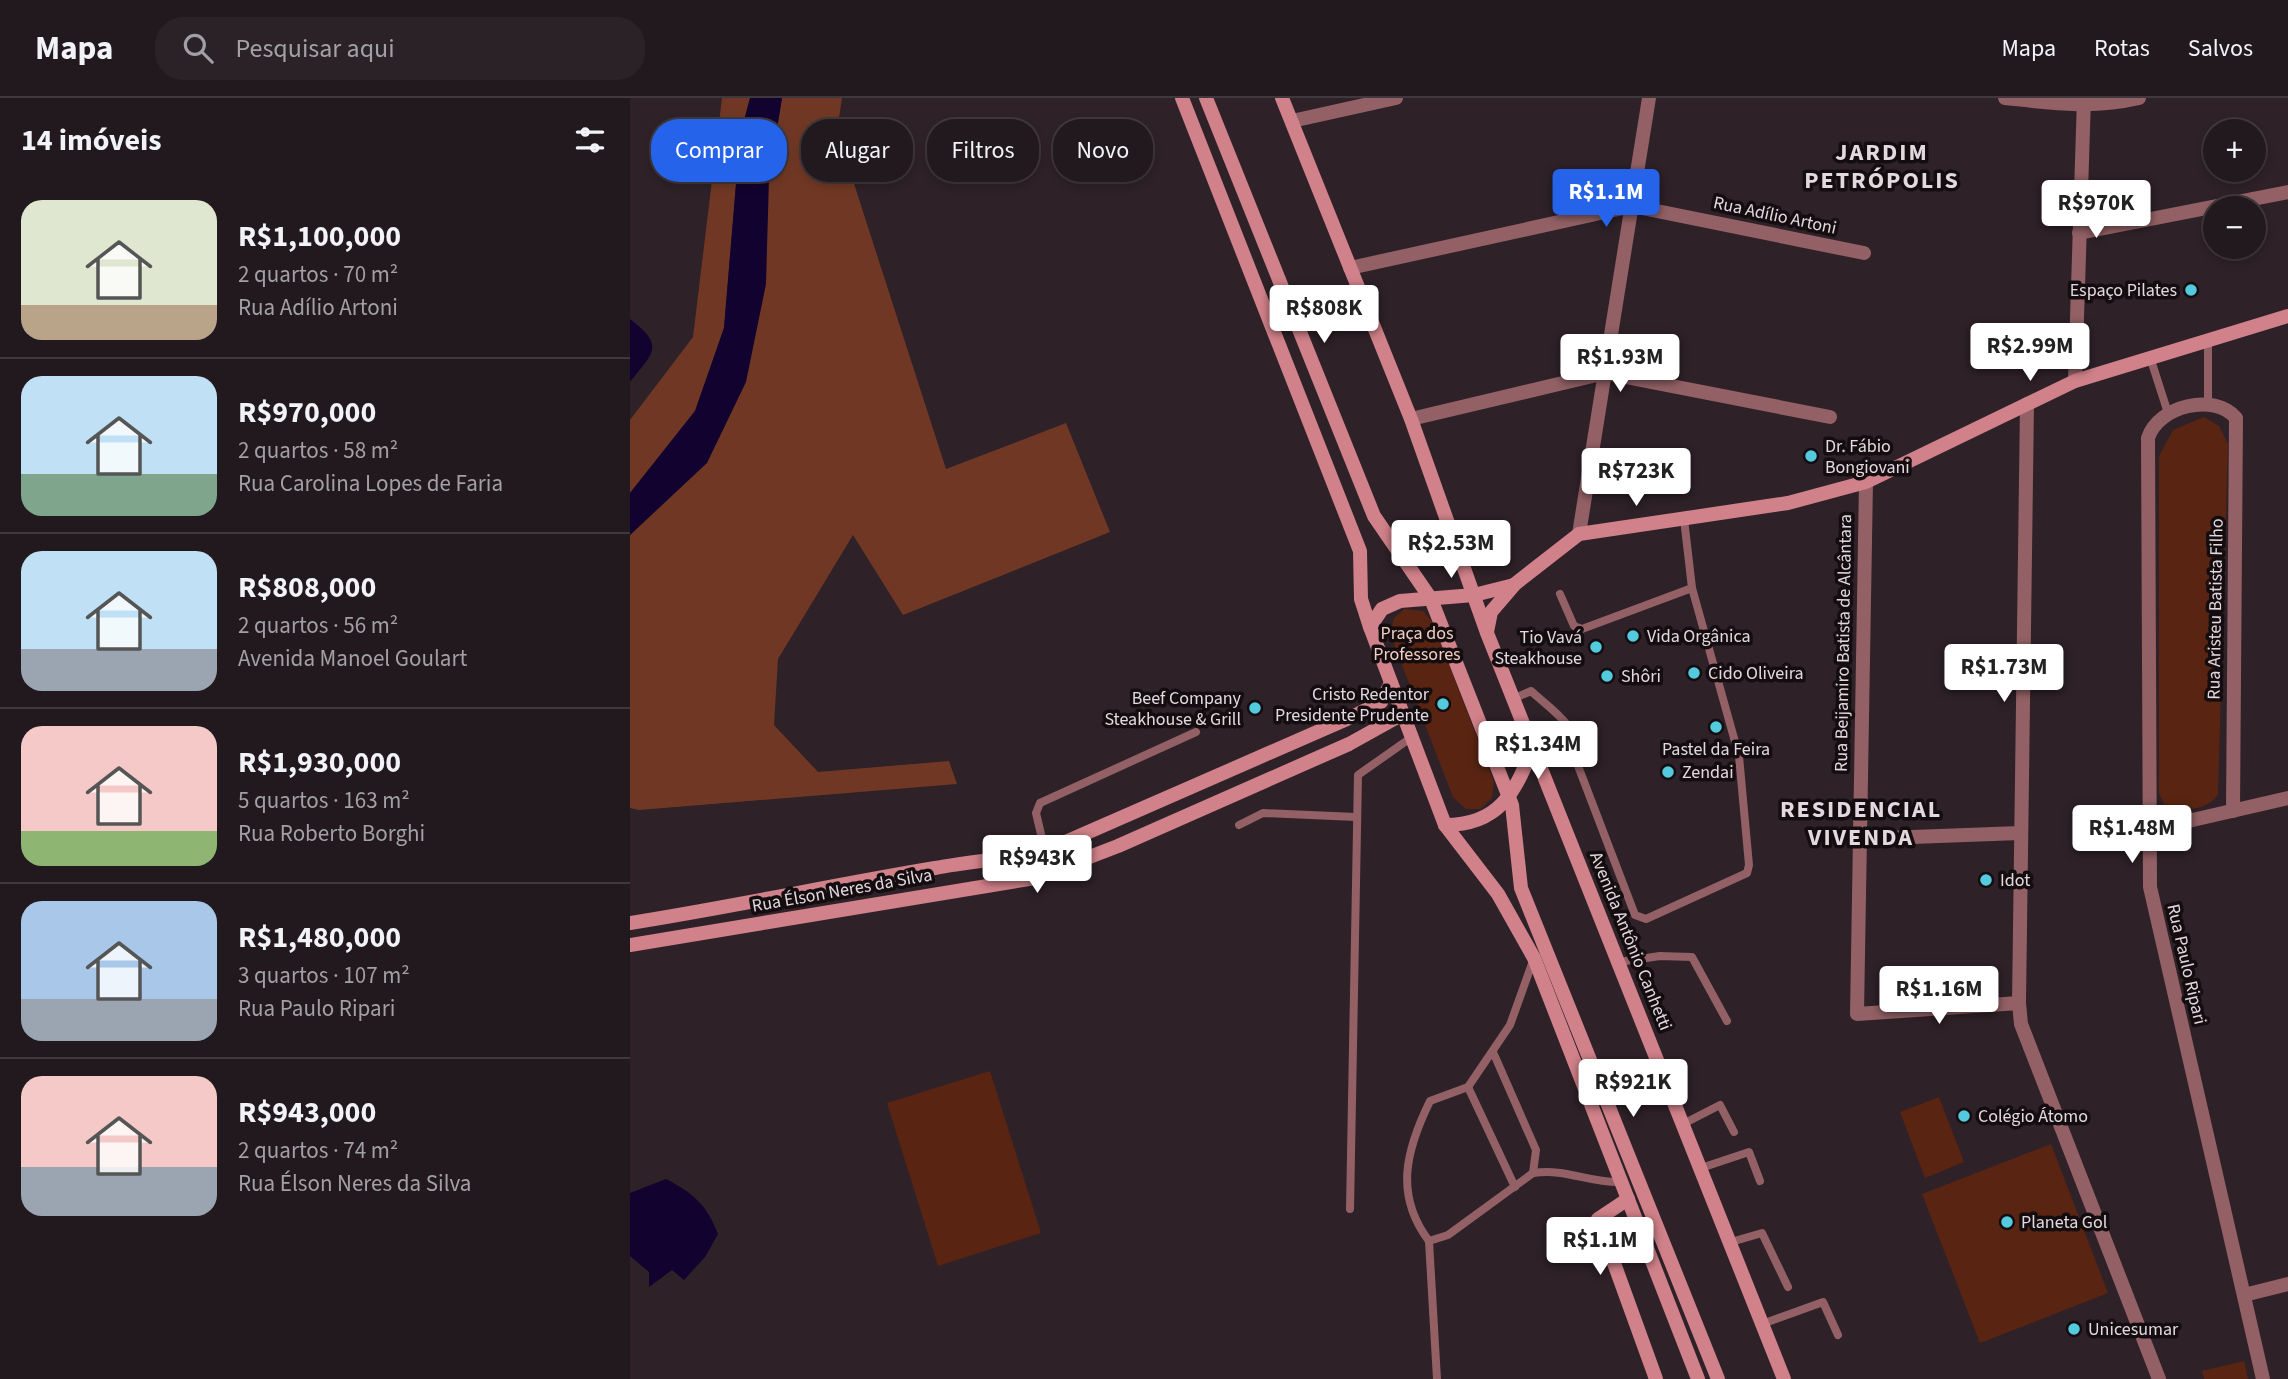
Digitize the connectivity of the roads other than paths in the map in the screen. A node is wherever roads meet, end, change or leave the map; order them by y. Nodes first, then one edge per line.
1 (1182, 98) edge
2 (1206, 98) edge
3 (1282, 98) edge
4 (1396, 98) edge
5 (1649, 98) edge
6 (2005, 98) edge
7 (2139, 98) edge
8 (2084, 102) edge
9 (1292, 121) junction
10 (2288, 192) edge
11 (1632, 206) junction
12 (2079, 233) junction
13 (1864, 253) dead end
14 (1350, 268) junction
15 (2288, 316) edge
16 (2208, 339) junction
17 (2150, 357) junction
18 (1605, 373) junction
19 (2075, 381) junction
20 (2208, 403) junction
21 (2027, 404) junction
22 (2168, 413) junction
23 (1830, 416) dead end
24 (1411, 419) junction
25 (1866, 482) junction
26 (1684, 519) junction
27 (1579, 534) junction
28 (1515, 584) junction
29 (1692, 588) junction
30 (1560, 594) dead end
31 (1474, 595) junction
32 (1431, 599) junction
33 (1370, 627) junction
34 (1487, 633) junction
35 (1391, 683) junction
36 (1513, 699) junction
37 (1403, 715) junction
38 (1196, 732) dead end
39 (1412, 737) junction
40 (1533, 747) junction
41 (1235, 767) junction
42 (1244, 790) junction
43 (1509, 797) junction
44 (2288, 798) edge
45 (2233, 811) junction
46 (1356, 817) junction
47 (1240, 825) dead end
48 (1445, 825) junction
49 (2149, 830) junction
50 (2020, 833) junction
51 (1858, 839) junction
52 (1045, 851) junction
53 (630, 923) edge
54 (630, 945) edge
55 (1534, 958) junction
56 (1619, 962) junction
57 (2019, 1003) junction
58 (1727, 1021) dead end
59 (1493, 1052) junction
60 (1468, 1087) junction
61 (1683, 1124) junction
62 (1734, 1132) dead end
63 (1701, 1168) junction
64 (1533, 1173) junction
65 (1760, 1181) dead end
66 (1621, 1182) junction
67 (1515, 1187) junction
68 (1628, 1199) junction
69 (1350, 1209) dead end
70 (1429, 1241) junction
71 (1731, 1242) junction
72 (2288, 1284) edge
73 (1788, 1287) dead end
74 (2244, 1295) junction
75 (1762, 1324) junction
76 (1838, 1335) dead end
77 (1437, 1379) edge
78 (1656, 1379) edge
79 (1698, 1379) edge
80 (1718, 1379) edge
81 (1784, 1379) edge
82 (2159, 1379) edge
83 (2263, 1379) edge

1 - 33 street
2 - 32 street
3 - 9 street, Avenida Antônio Canhetti
4 - 9 street
5 - 11 street
6 - 8 street
7 - 8 street
8 - 12 street
9 - 14 street, Avenida Antônio Canhetti
10 - 12 street
11 - 13 street, Rua Adílio Artoni
11 - 14 street, Rua Adílio Artoni
11 - 18 street
12 - 19 street
14 - 24 street, Avenida Antônio Canhetti
15 - 16 street
16 - 17 street
16 - 20 lane
17 - 19 street
17 - 22 lane
18 - 23 street
18 - 24 street
18 - 27 street
19 - 21 street
20 - 22 street
20 - 45 street, Rua Aristeu Batista Filho
21 - 25 street
21 - 50 street
22 - 49 street, Rua Paulo Ripari
24 - 31 street, Avenida Antônio Canhetti
25 - 26 street
25 - 51 street, Rua Beijamiro Batista de Alcântara
26 - 27 street
26 - 29 lane
27 - 28 street
28 - 31 street
28 - 34 street
29 - 30 lane
29 - 36 lane
31 - 32 street
31 - 34 street, Avenida Antônio Canhetti
32 - 33 street
32 - 43 street
33 - 35 street
34 - 36 street, Avenida Antônio Canhetti
35 - 37 street
35 - 41 street, Rua Élson Neres da Silva
36 - 40 street, Avenida Antônio Canhetti
37 - 39 street
37 - 42 street, Rua Élson Neres da Silva
38 - 52 lane
39 - 46 lane
39 - 48 street
40 - 43 street
40 - 56 street, Avenida Antônio Canhetti
41 - 42 street
41 - 52 street, Rua Élson Neres da Silva
42 - 54 street, Rua Élson Neres da Silva
43 - 48 street
43 - 80 street
44 - 45 street
45 - 49 street
46 - 47 lane
46 - 69 lane
48 - 55 street
49 - 74 street, Rua Paulo Ripari
50 - 51 street
50 - 57 street
51 - 57 street, Rua Beijamiro Batista de Alcântara
52 - 53 street, Rua Élson Neres da Silva
55 - 59 lane
55 - 66 street
56 - 58 lane
56 - 61 street, Avenida Antônio Canhetti
57 - 82 street
59 - 60 lane
59 - 64 lane
60 - 67 lane
60 - 70 lane
61 - 62 lane
61 - 63 street, Avenida Antônio Canhetti
63 - 65 lane
63 - 71 street, Avenida Antônio Canhetti
64 - 66 lane
64 - 67 lane
66 - 68 street
67 - 70 lane
68 - 78 street
68 - 79 street
70 - 77 lane
71 - 73 lane
71 - 75 street, Avenida Antônio Canhetti
72 - 74 street
74 - 83 street, Rua Paulo Ripari
75 - 76 lane
75 - 81 street, Avenida Antônio Canhetti

